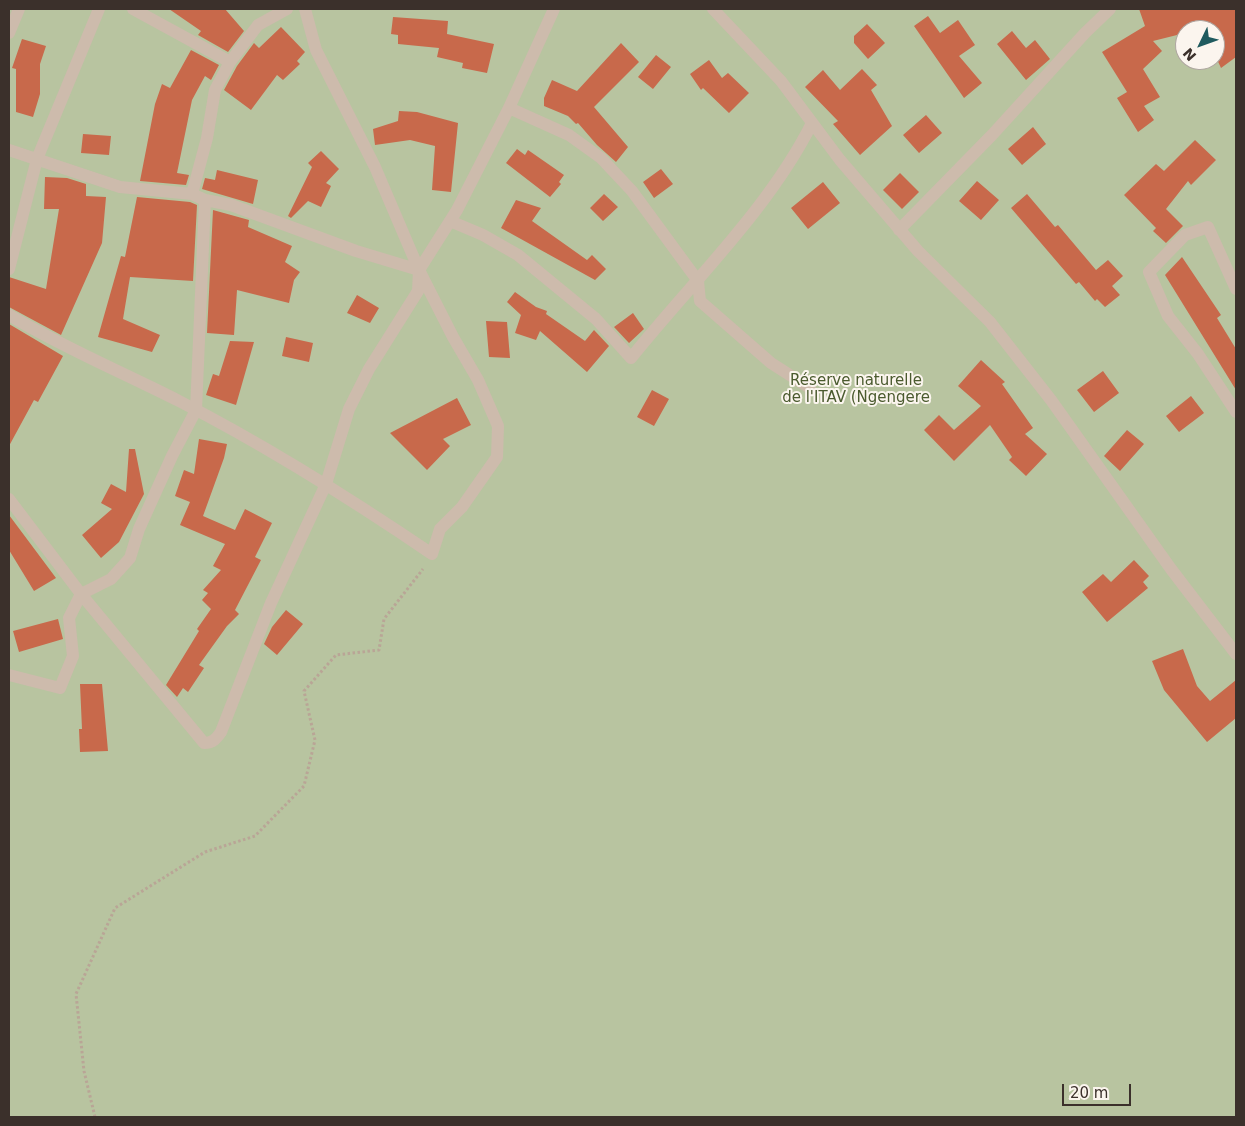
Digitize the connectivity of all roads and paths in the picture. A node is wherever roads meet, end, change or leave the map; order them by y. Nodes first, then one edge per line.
1 (19, 9) edge
2 (98, 9) edge
3 (133, 9) edge
4 (287, 9) edge
5 (304, 9) edge
6 (554, 9) edge
7 (713, 9) edge
8 (1110, 9) edge
9 (9, 33) edge
10 (230, 62) junction
11 (509, 108) junction
12 (812, 123) junction
13 (9, 150) edge
14 (36, 159) junction
15 (192, 194) junction
16 (205, 200) junction
17 (450, 221) junction
18 (899, 230) junction
19 (9, 269) edge
20 (419, 270) junction
21 (698, 281) junction
22 (1236, 289) edge
23 (9, 315) edge
24 (810, 388) dead end
25 (196, 410) junction
26 (1236, 412) edge
27 (326, 484) junction
28 (9, 499) edge
29 (432, 554) junction
30 (81, 594) junction
31 (1236, 654) edge
32 (9, 675) edge
33 (95, 1117) edge

1 - 9 street
2 - 14 street
3 - 10 street
4 - 10 street
5 - 20 street
6 - 11 street
7 - 12 street
8 - 18 street
10 - 15 street
11 - 17 street
11 - 21 street
12 - 18 street
12 - 21 street
13 - 14 street
14 - 15 street
14 - 19 street
15 - 16 street
16 - 20 street
16 - 25 street
17 - 20 street
17 - 21 street
18 - 31 street
20 - 27 street
20 - 29 street
21 - 24 street
22 - 26 street
23 - 25 street
25 - 27 street
25 - 30 street
27 - 29 street
27 - 30 street
28 - 30 street
29 - 33 path
30 - 32 street

